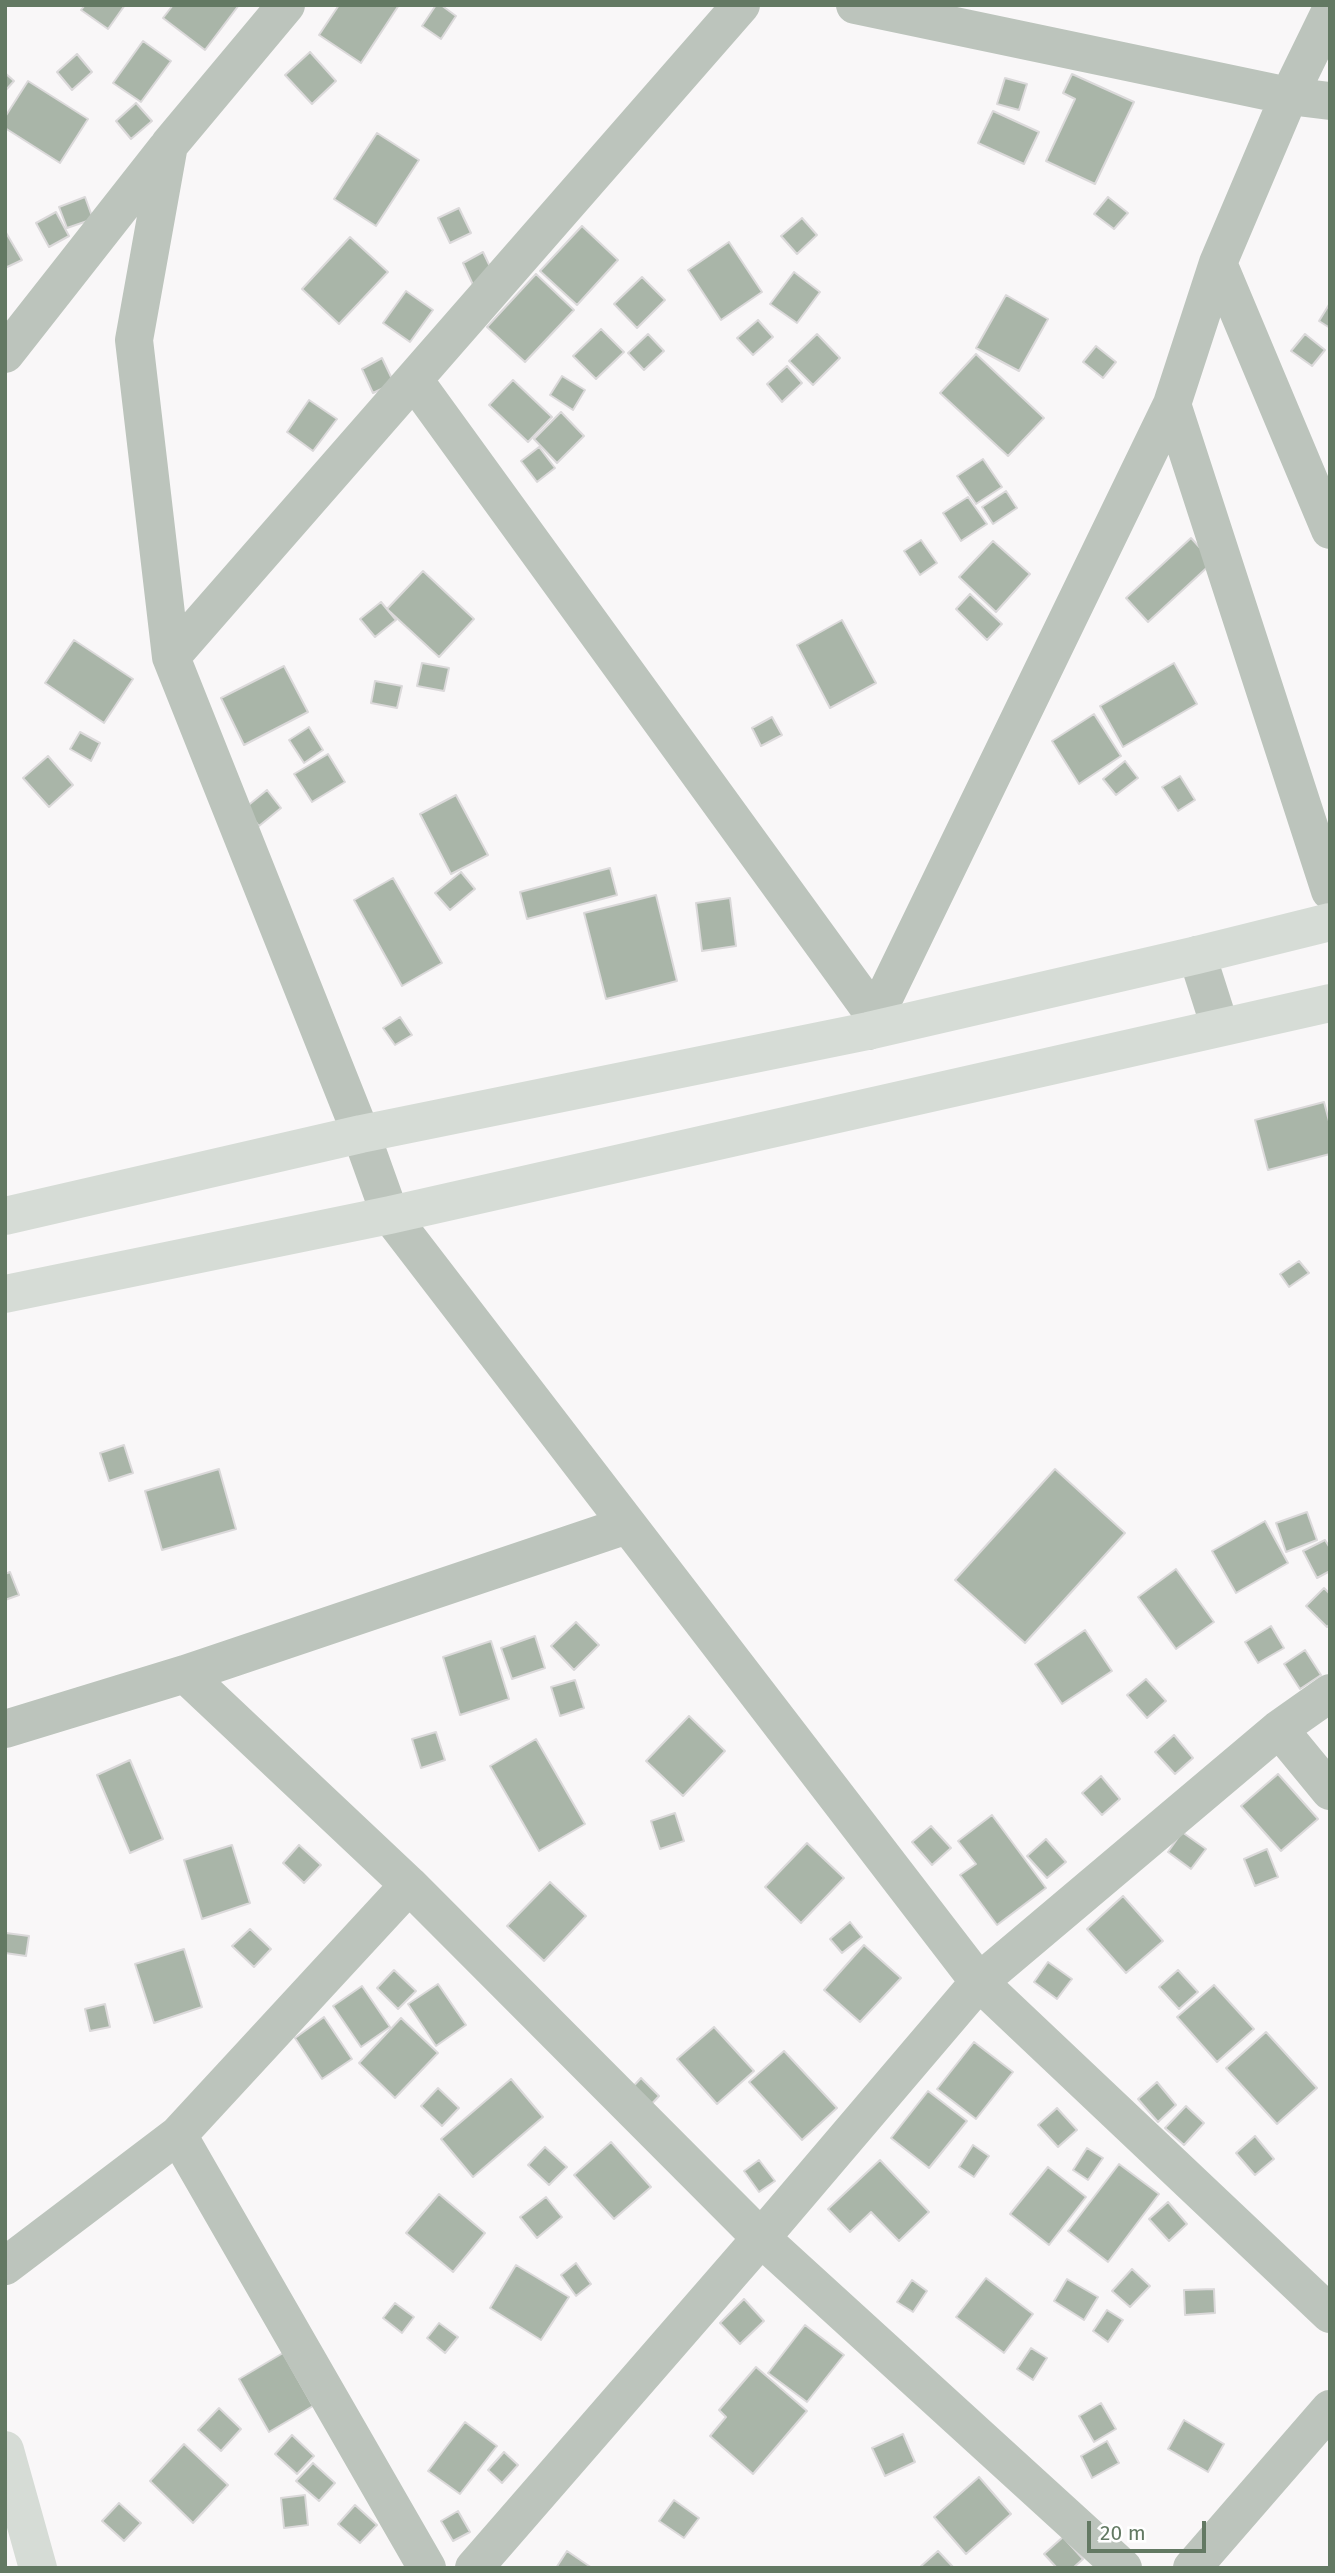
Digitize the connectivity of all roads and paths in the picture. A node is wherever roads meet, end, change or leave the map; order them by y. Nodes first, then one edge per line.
1 (286, 5) edge
2 (741, 5) edge
3 (855, 5) edge
4 (1330, 12) edge
5 (1289, 96) junction
6 (1330, 101) edge
7 (169, 145) junction
8 (1218, 263) junction
9 (5, 354) edge
10 (414, 380) junction
11 (1172, 404) junction
12 (1330, 530) edge
13 (171, 657) junction
14 (1330, 891) edge
15 (1330, 922) edge
16 (1197, 956) junction
17 (1330, 1003) edge
18 (872, 1024) junction
19 (1220, 1027) junction
20 (361, 1134) junction
21 (390, 1215) junction
22 (5, 1216) edge
23 (5, 1294) edge
24 (628, 1525) junction
25 (185, 1674) junction
26 (1330, 1693) edge
27 (1279, 1729) junction
28 (5, 1730) edge
29 (1330, 1791) edge
30 (409, 1885) junction
31 (979, 1982) junction
32 (178, 2135) junction
33 (761, 2238) junction
34 (5, 2266) edge
35 (1330, 2314) edge
36 (1330, 2409) edge
37 (6, 2459) edge
38 (38, 2568) edge
39 (427, 2568) edge
40 (474, 2568) edge
41 (1123, 2568) edge
42 (1192, 2568) edge

1 - 7 street
2 - 10 street
3 - 5 street
4 - 5 street
5 - 6 street
5 - 8 street
7 - 9 street
7 - 13 street
8 - 11 street
8 - 12 street
10 - 13 street
10 - 18 street
11 - 14 street
11 - 18 street
13 - 20 street
15 - 16 street
16 - 18 street
16 - 19 street
17 - 19 street
18 - 20 street
19 - 21 street
20 - 21 street
20 - 22 street
21 - 23 street
21 - 24 street
24 - 25 street
24 - 31 street
25 - 28 street
25 - 30 street
26 - 27 street
27 - 29 street
27 - 31 street
30 - 32 street
30 - 33 street
31 - 33 street
31 - 35 street
32 - 34 street
32 - 39 street
33 - 40 street
33 - 41 street
36 - 42 street
37 - 38 street

